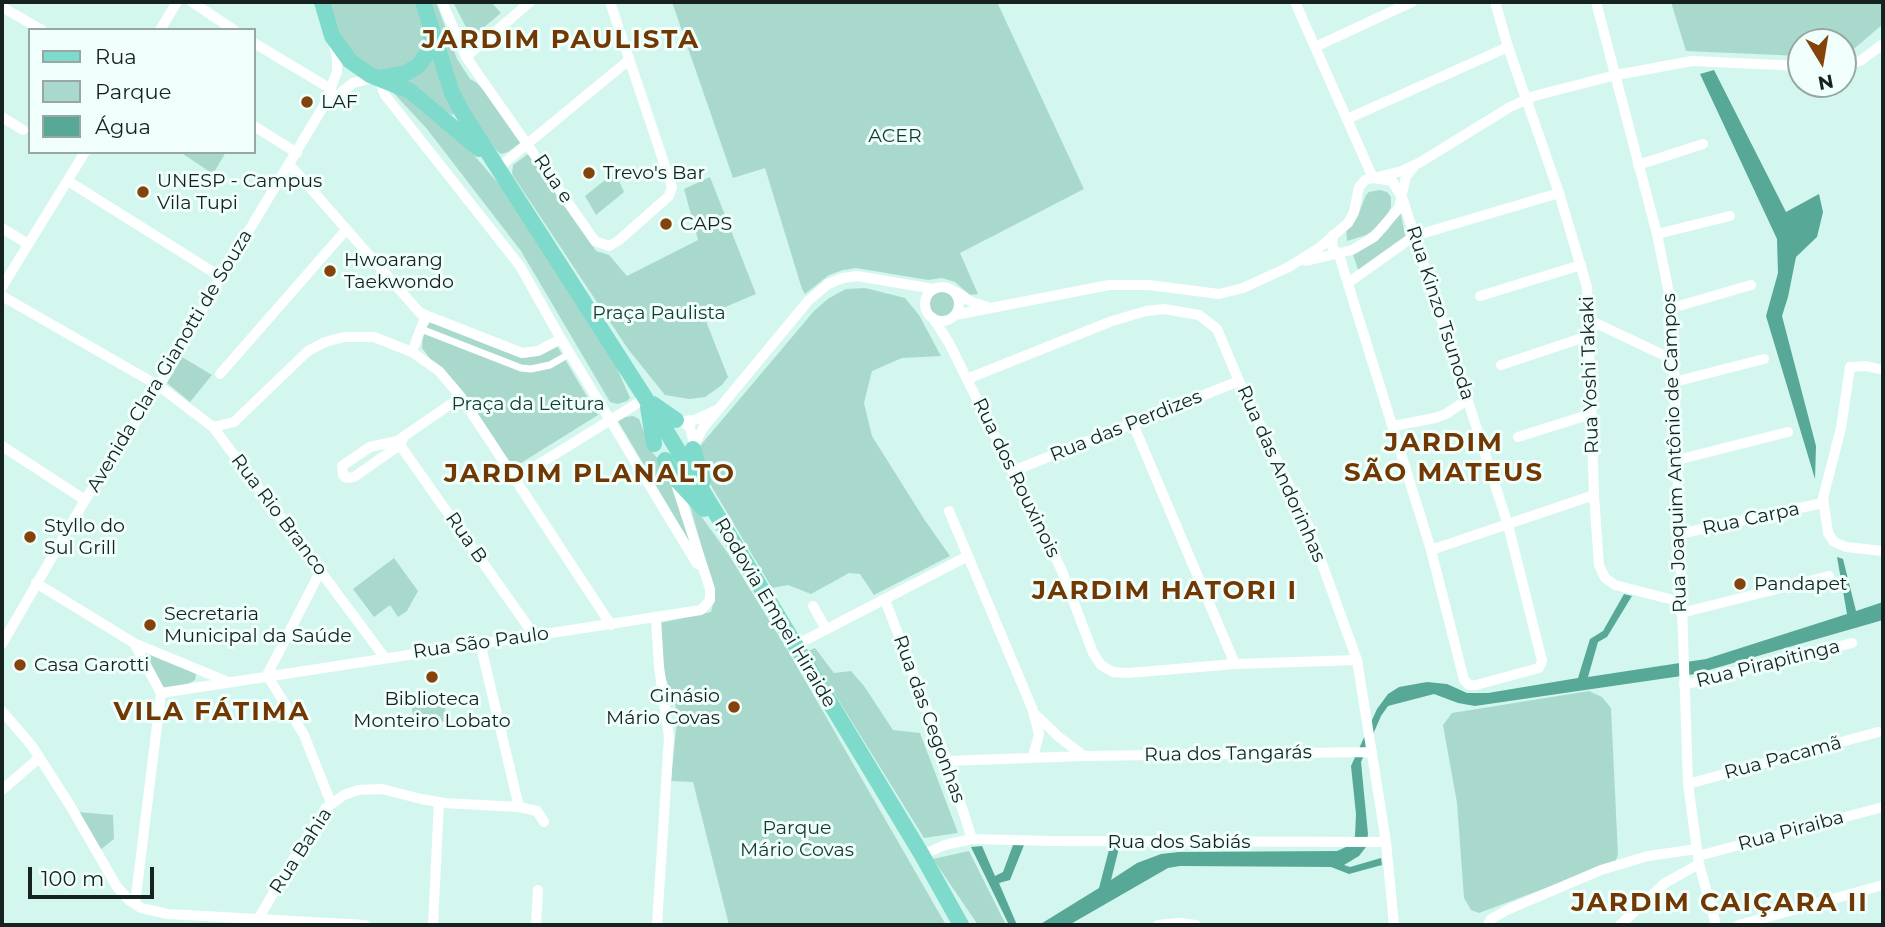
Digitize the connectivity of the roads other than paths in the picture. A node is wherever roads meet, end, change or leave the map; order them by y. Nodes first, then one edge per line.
1 (177, 2) edge
2 (192, 2) edge
3 (324, 2) edge
4 (424, 2) edge
5 (442, 2) edge
6 (530, 2) edge
7 (610, 2) edge
8 (1295, 2) edge
9 (1412, 2) edge
10 (1495, 2) edge
11 (1596, 2) edge
12 (2, 7) edge
13 (430, 25) junction
14 (39, 28) edge
15 (161, 28) edge
16 (231, 28) edge
17 (330, 29) junction
18 (256, 44) edge
19 (1883, 44) edge
20 (1315, 47) junction
21 (1508, 47) junction
22 (466, 57) junction
23 (629, 60) junction
24 (1857, 62) edge
25 (1787, 65) edge
26 (1616, 75) junction
27 (378, 77) junction
28 (331, 89) junction
29 (1526, 99) junction
30 (323, 107) junction
31 (2, 117) edge
32 (1347, 119) junction
33 (256, 127) edge
34 (23, 130) dead end
35 (529, 144) junction
36 (1703, 144) dead end
37 (297, 153) junction
38 (84, 154) edge
39 (1419, 163) junction
40 (290, 165) junction
41 (496, 165) junction
42 (1637, 165) junction
43 (1373, 178) junction
44 (68, 181) junction
45 (1559, 193) junction
46 (1402, 197) junction
47 (1730, 216) dead end
48 (2, 228) edge
49 (346, 230) junction
50 (1657, 234) junction
51 (1333, 236) junction
52 (1414, 236) junction
53 (28, 244) junction
54 (1339, 255) junction
55 (1581, 265) junction
56 (1284, 269) junction
57 (221, 277) junction
58 (1348, 282) junction
59 (1751, 285) dead end
60 (910, 286) junction
61 (2, 287) edge
62 (934, 289) junction
63 (952, 290) junction
64 (2, 296) edge
65 (1480, 296) dead end
66 (990, 307) junction
67 (1672, 308) junction
68 (926, 309) junction
69 (426, 315) junction
70 (953, 317) junction
71 (933, 318) junction
72 (1589, 320) junction
73 (421, 329) junction
74 (1588, 337) junction
75 (561, 340) junction
76 (950, 343) junction
77 (412, 352) junction
78 (569, 354) junction
79 (1764, 359) dead end
80 (1674, 360) junction
81 (1501, 365) dead end
82 (1883, 370) edge
83 (220, 374) dead end
84 (967, 379) junction
85 (1239, 380) junction
86 (1674, 382) junction
87 (159, 386) junction
88 (461, 397) junction
89 (647, 400) junction
90 (1467, 400) junction
91 (723, 406) junction
92 (1591, 414) junction
93 (610, 420) junction
94 (673, 421) junction
95 (1133, 424) junction
96 (1393, 426) junction
97 (213, 427) junction
98 (1788, 432) dead end
99 (1518, 437) dead end
100 (400, 441) junction
101 (653, 444) junction
102 (5, 449) edge
103 (683, 453) junction
104 (1677, 460) junction
105 (1013, 471) junction
106 (674, 477) junction
107 (515, 479) junction
108 (1594, 495) junction
109 (85, 500) junction
110 (1823, 503) junction
111 (949, 511) dead end
112 (1508, 524) junction
113 (727, 534) junction
114 (1679, 534) junction
115 (1431, 550) junction
116 (1883, 551) edge
117 (968, 556) junction
118 (321, 570) junction
119 (1829, 576) dead end
120 (707, 580) junction
121 (36, 583) junction
122 (885, 600) junction
123 (813, 606) dead end
124 (1681, 607) junction
125 (656, 618) junction
126 (611, 625) junction
127 (826, 629) junction
128 (534, 635) junction
129 (134, 643) junction
130 (481, 643) junction
131 (1852, 643) dead end
132 (2, 644) edge
133 (796, 645) junction
134 (385, 658) junction
135 (1357, 660) junction
136 (1235, 664) junction
137 (196, 668) junction
138 (267, 675) junction
139 (227, 681) junction
140 (1685, 681) junction
141 (183, 689) junction
142 (161, 693) junction
143 (1032, 708) junction
144 (2, 711) edge
145 (1878, 732) dead end
146 (1372, 752) junction
147 (1084, 756) junction
148 (1033, 757) junction
149 (39, 758) junction
150 (947, 761) junction
151 (1688, 785) junction
152 (2, 790) edge
153 (439, 802) junction
154 (331, 803) junction
155 (519, 807) junction
156 (1883, 807) edge
157 (544, 822) dead end
158 (972, 839) junction
159 (1386, 842) junction
160 (922, 855) junction
161 (1698, 856) junction
162 (1883, 885) edge
163 (538, 890) dead end
164 (135, 904) junction
165 (257, 923) edge
166 (365, 925) edge
167 (433, 925) edge
168 (536, 925) edge
169 (657, 925) edge
170 (961, 925) edge
171 (1158, 925) edge
172 (1196, 925) edge
173 (1394, 925) edge
174 (1488, 925) edge
175 (1620, 925) edge
176 (1716, 925) edge
177 (1739, 925) edge

1 - 15 street
2 - 16 street
3 - 17 main road
4 - 13 main road
5 - 22 street
6 - 22 street
7 - 23 street
8 - 20 street
9 - 20 street
10 - 21 street, Rua Yoshi Takaki
11 - 26 street, Rua Joaquim Antônio de Campos
12 - 14 street
13 - 27 main road
13 - 41 main road
17 - 27 main road
17 - 28 street, Avenida Clara Gianotti de Souza
18 - 28 street
19 - 24 street
20 - 32 street
21 - 29 street, Rua Yoshi Takaki
21 - 32 street
22 - 35 street
23 - 35 street, Rua e
23 - 35 street, Rua e
25 - 26 street
26 - 29 street
26 - 42 street, Rua Joaquim Antônio de Campos
27 - 30 street
27 - 41 main road
27 - 75 street
28 - 30 street, Avenida Clara Gianotti de Souza
29 - 39 street
29 - 45 street, Rua Yoshi Takaki
30 - 37 street, Avenida Clara Gianotti de Souza
31 - 34 street
32 - 43 street
33 - 37 street
35 - 41 street
36 - 42 street
37 - 40 street, Avenida Clara Gianotti de Souza
38 - 44 street
39 - 43 street
39 - 46 street
40 - 49 street
40 - 57 street, Avenida Clara Gianotti de Souza
41 - 89 main road
42 - 50 street, Rua Joaquim Antônio de Campos
43 - 46 street
43 - 51 street
44 - 53 street
44 - 57 street
45 - 52 street
45 - 55 street, Rua Yoshi Takaki
46 - 52 street, Rua Kinzo Tsunoda
46 - 54 street
47 - 50 street
48 - 53 street
49 - 69 street
49 - 83 street
50 - 67 street, Rua Joaquim Antônio de Campos
51 - 54 street
51 - 56 street
52 - 58 street
52 - 90 street, Rua Kinzo Tsunoda
53 - 61 street
54 - 56 street
54 - 58 street
55 - 65 street
55 - 72 street, Rua Yoshi Takaki
56 - 66 street
57 - 87 street, Avenida Clara Gianotti de Souza
58 - 96 street
59 - 67 street
60 - 62 street
60 - 68 street
60 - 91 street
62 - 63 street
62 - 68 street
63 - 66 street
63 - 70 street
64 - 87 street, Rua Rio Branco
66 - 70 street
67 - 80 street, Rua Joaquim Antônio de Campos
68 - 71 street
69 - 73 street
69 - 75 street
70 - 71 street
70 - 76 street, Rua dos Rouxinois
71 - 76 street, Rua dos Rouxinois
72 - 74 street, Rua Yoshi Takaki
72 - 80 street
73 - 77 street
73 - 78 street
74 - 81 street
74 - 92 street, Rua Yoshi Takaki
75 - 78 street
76 - 84 street, Rua dos Rouxinois
77 - 88 street
77 - 97 street
78 - 93 street
79 - 86 street
80 - 86 street, Rua Joaquim Antônio de Campos
82 - 110 street
84 - 85 street, Rua das Andorinhas
84 - 105 street, Rua dos Rouxinois
85 - 95 street, Rua das Perdizes
85 - 135 street, Rua das Andorinhas
86 - 104 street, Rua Joaquim Antônio de Campos
87 - 97 street, Rua Rio Branco
87 - 109 street, Avenida Clara Gianotti de Souza
88 - 100 street
88 - 107 street
89 - 93 street
89 - 94 main road
89 - 101 main road
90 - 96 street
90 - 112 street, Rua Kinzo Tsunoda
91 - 94 street
91 - 103 street
92 - 99 street
92 - 108 street, Rua Yoshi Takaki
93 - 107 street
93 - 120 street
94 - 101 street
94 - 103 main road
94 - 103 street
95 - 105 street, Rua das Perdizes
95 - 136 street
96 - 115 street
97 - 118 street, Rua Rio Branco
98 - 104 street
100 - 100 street
100 - 128 street, Rua B
101 - 103 street
102 - 109 street
103 - 106 main road
103 - 113 main road
104 - 114 street, Rua Joaquim Antônio de Campos
105 - 136 street, Rua dos Rouxinois
106 - 113 main road
106 - 120 street
107 - 126 street
108 - 112 street
108 - 124 street, Rua Yoshi Takaki
109 - 121 street, Avenida Clara Gianotti de Souza
110 - 114 street, Rua Carpa
110 - 116 street
111 - 117 street
112 - 115 street
112 - 115 street, Rua Kinzo Tsunoda
113 - 133 main road, Rodovia Empei Hiraide
114 - 124 street, Rua Joaquim Antônio de Campos
117 - 122 street
117 - 143 street
118 - 134 street, Rua Rio Branco
118 - 138 street
119 - 124 street
120 - 125 street, Rua São Paulo
121 - 129 street
121 - 132 street, Avenida Clara Gianotti de Souza
122 - 127 street
122 - 150 street, Rua das Cegonhas
123 - 127 street
124 - 140 street, Rua Joaquim Antônio de Campos
125 - 126 street, Rua São Paulo
125 - 169 street
126 - 128 street, Rua São Paulo
127 - 133 street
128 - 130 street, Rua São Paulo
129 - 137 street
129 - 142 street
130 - 134 street, Rua São Paulo
130 - 155 street
131 - 140 street, Rua Pirapitinga
133 - 160 main road, Rodovia Empei Hiraide
134 - 138 street, Rua São Paulo
135 - 136 street
135 - 146 street, Rua das Andorinhas
137 - 139 street
137 - 141 street
138 - 139 street, Rua São Paulo
138 - 154 street
139 - 141 street, Rua São Paulo
140 - 151 street, Rua Joaquim Antônio de Campos
141 - 142 street, Rua São Paulo
142 - 164 street
143 - 147 street
143 - 148 street
144 - 149 street
145 - 151 street, Rua Pacamã
146 - 147 street, Rua dos Tangarás
146 - 159 street, Rua das Andorinhas
147 - 148 street, Rua dos Tangarás
148 - 150 street, Rua dos Tangarás
149 - 152 street
149 - 164 street
150 - 158 street, Rua das Cegonhas
151 - 161 street, Rua Joaquim Antônio de Campos
153 - 154 street, Rua Bahia
153 - 155 street, Rua Bahia
153 - 167 street
154 - 165 street, Rua Bahia
155 - 157 street
156 - 161 street, Rua Piraiba
158 - 159 street, Rua dos Sabiás
158 - 160 street, Rua dos Sabiás
159 - 173 street, Rua das Andorinhas
160 - 170 main road, Rodovia Empei Hiraide
161 - 174 street
161 - 175 street
161 - 176 street, Rua Joaquim Antônio de Campos
162 - 177 street
163 - 168 street
164 - 165 street
165 - 166 street
171 - 172 street

